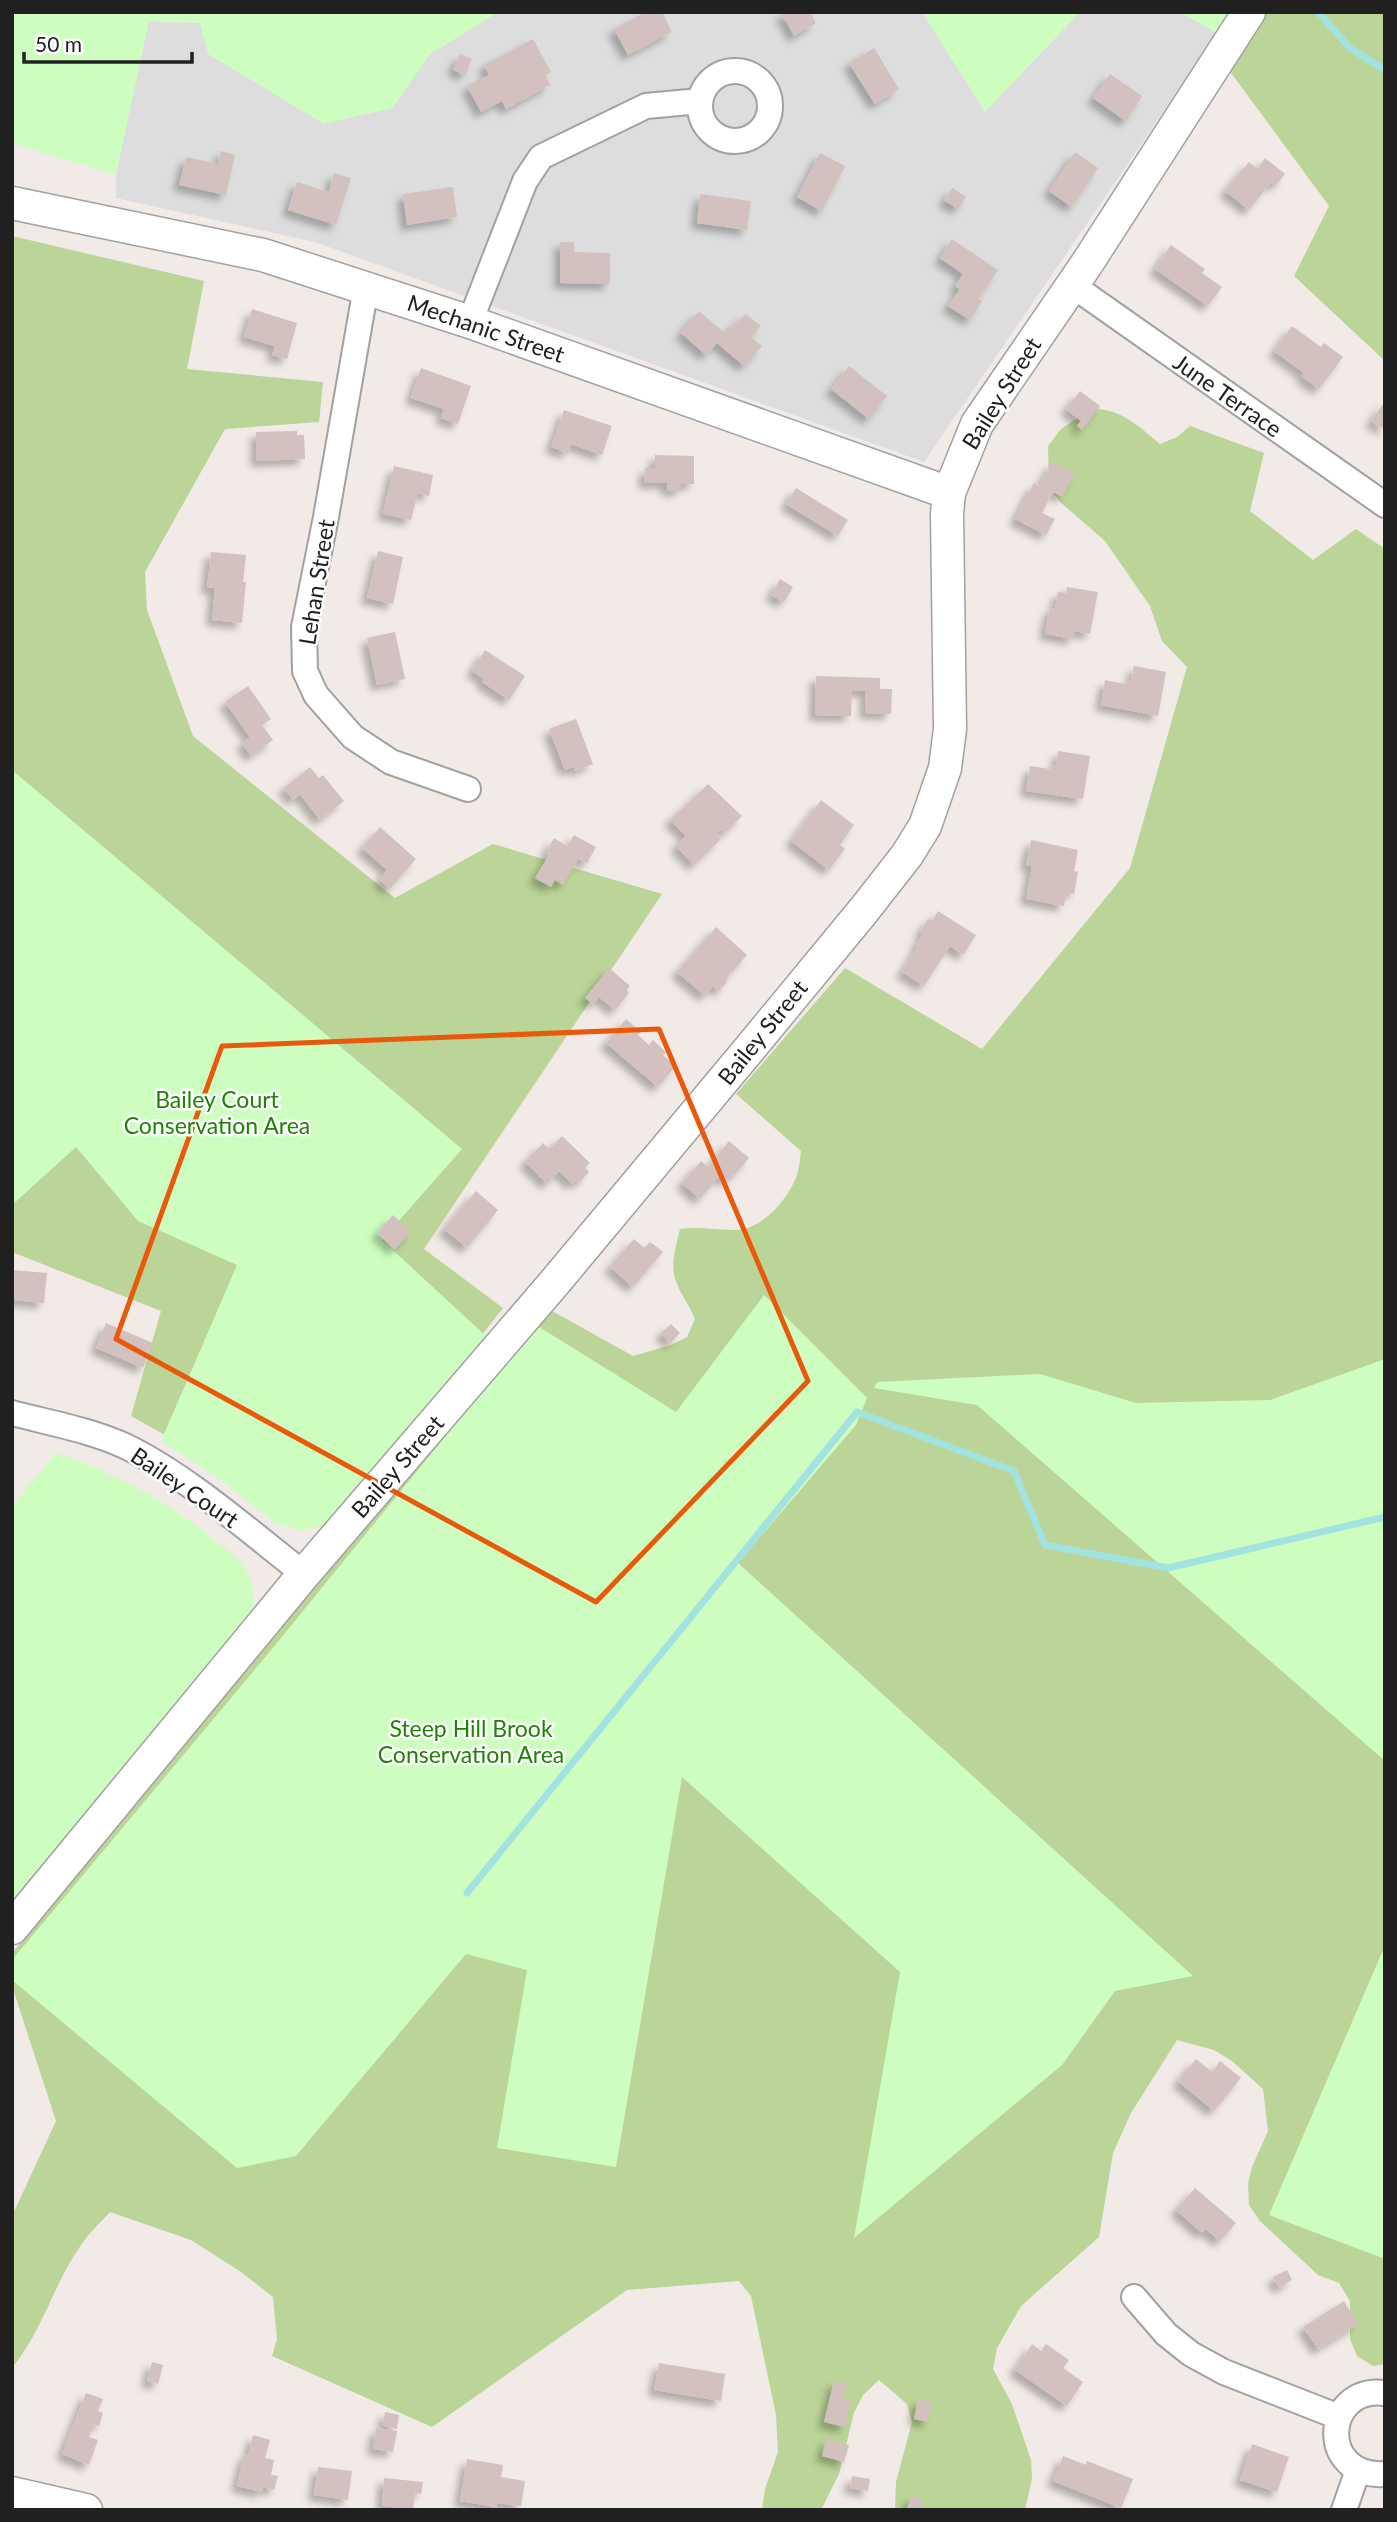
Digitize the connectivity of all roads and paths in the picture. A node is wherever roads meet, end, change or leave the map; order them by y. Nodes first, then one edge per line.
1 (1249, 12) edge
2 (700, 101) dead end
3 (12, 203) edge
4 (1072, 285) junction
5 (366, 287) junction
6 (470, 322) junction
7 (948, 493) junction
8 (1385, 505) edge
9 (468, 789) dead end
10 (12, 1413) edge
11 (304, 1574) junction
12 (12, 1928) edge
13 (1134, 2297) dead end
14 (1385, 2393) edge
15 (1339, 2417) junction
16 (1358, 2470) junction
17 (1385, 2474) edge
18 (12, 2493) edge
19 (86, 2510) edge
20 (1343, 2510) edge

1 - 4 street, Bailey Street
2 - 6 street
3 - 5 street, Mechanic Street
4 - 7 street, Bailey Street
4 - 8 street, June Terrace
5 - 6 street, Mechanic Street
5 - 9 street, Lehan Street
6 - 7 street, Mechanic Street
7 - 11 street, Bailey Street
10 - 11 street, Bailey Court
11 - 12 street, Bailey Street
13 - 15 street
14 - 15 street
15 - 16 street
16 - 17 street
16 - 20 street
18 - 19 street

